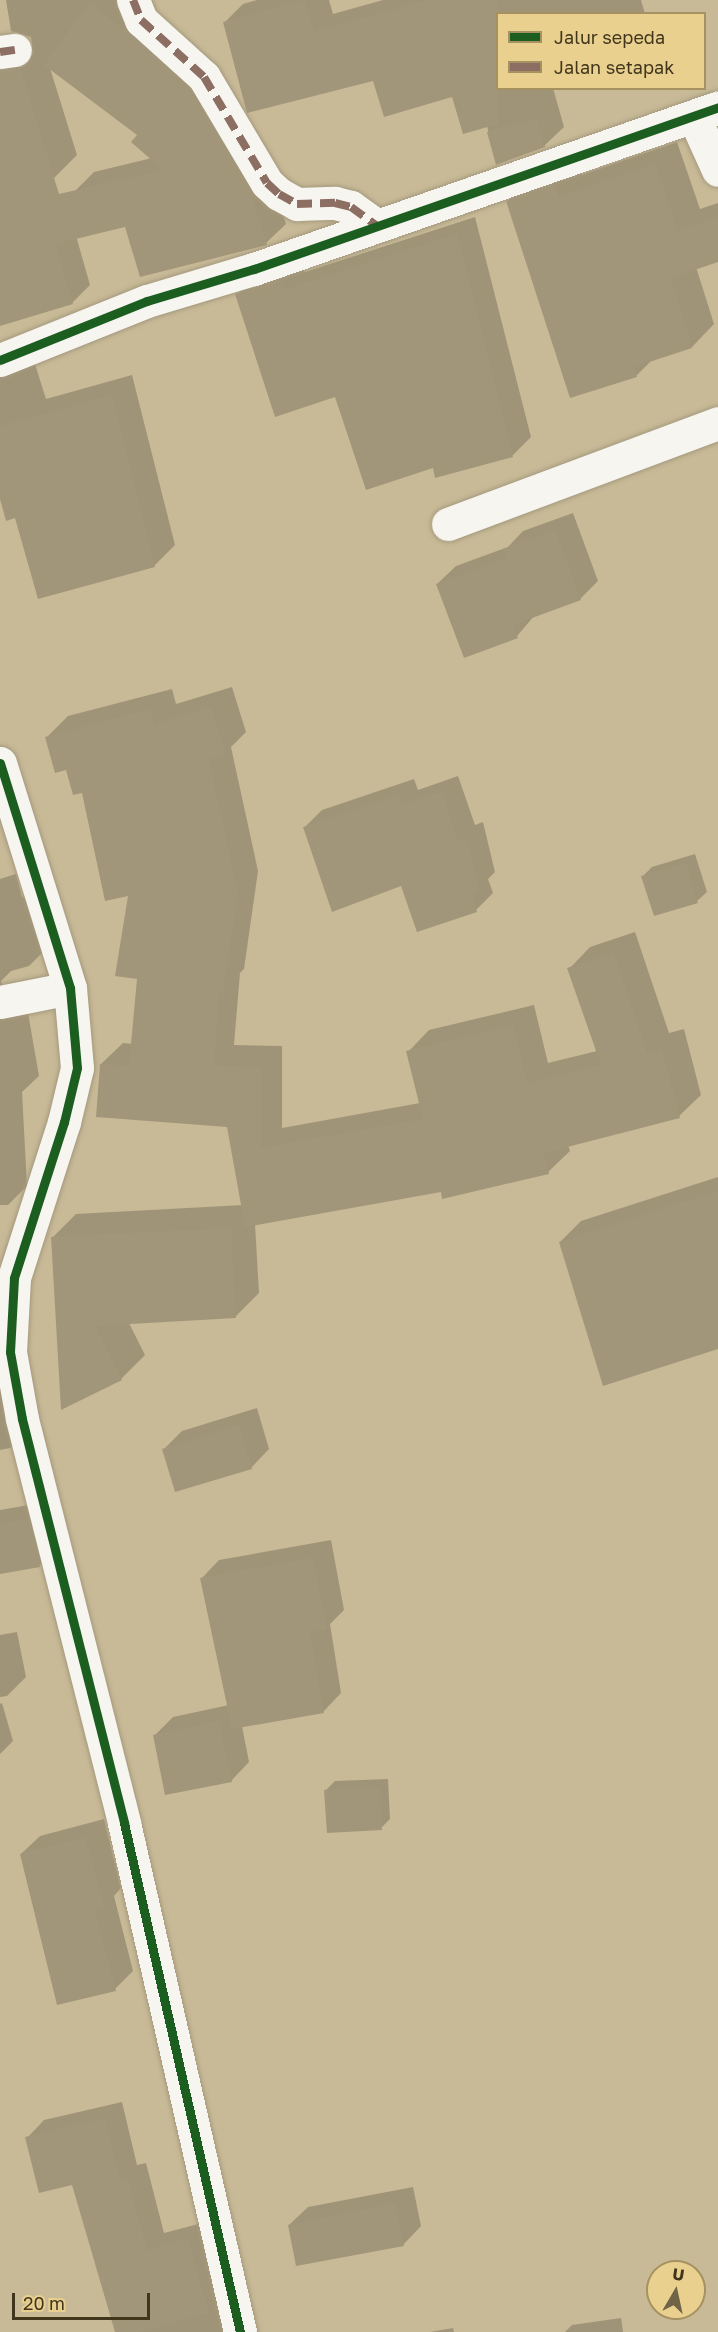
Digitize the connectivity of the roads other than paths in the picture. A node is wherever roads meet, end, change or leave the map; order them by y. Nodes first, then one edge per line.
1 (133, 0) edge
2 (706, 112) edge
3 (718, 170) edge
4 (376, 225) junction
5 (0, 360) edge
6 (718, 423) edge
7 (448, 524) dead end
8 (0, 763) edge
9 (70, 988) junction
10 (0, 1002) edge
11 (240, 2332) edge

1 - 4 street
2 - 3 street
2 - 4 street
4 - 5 street
6 - 7 street
8 - 9 street
9 - 10 street
9 - 11 street

